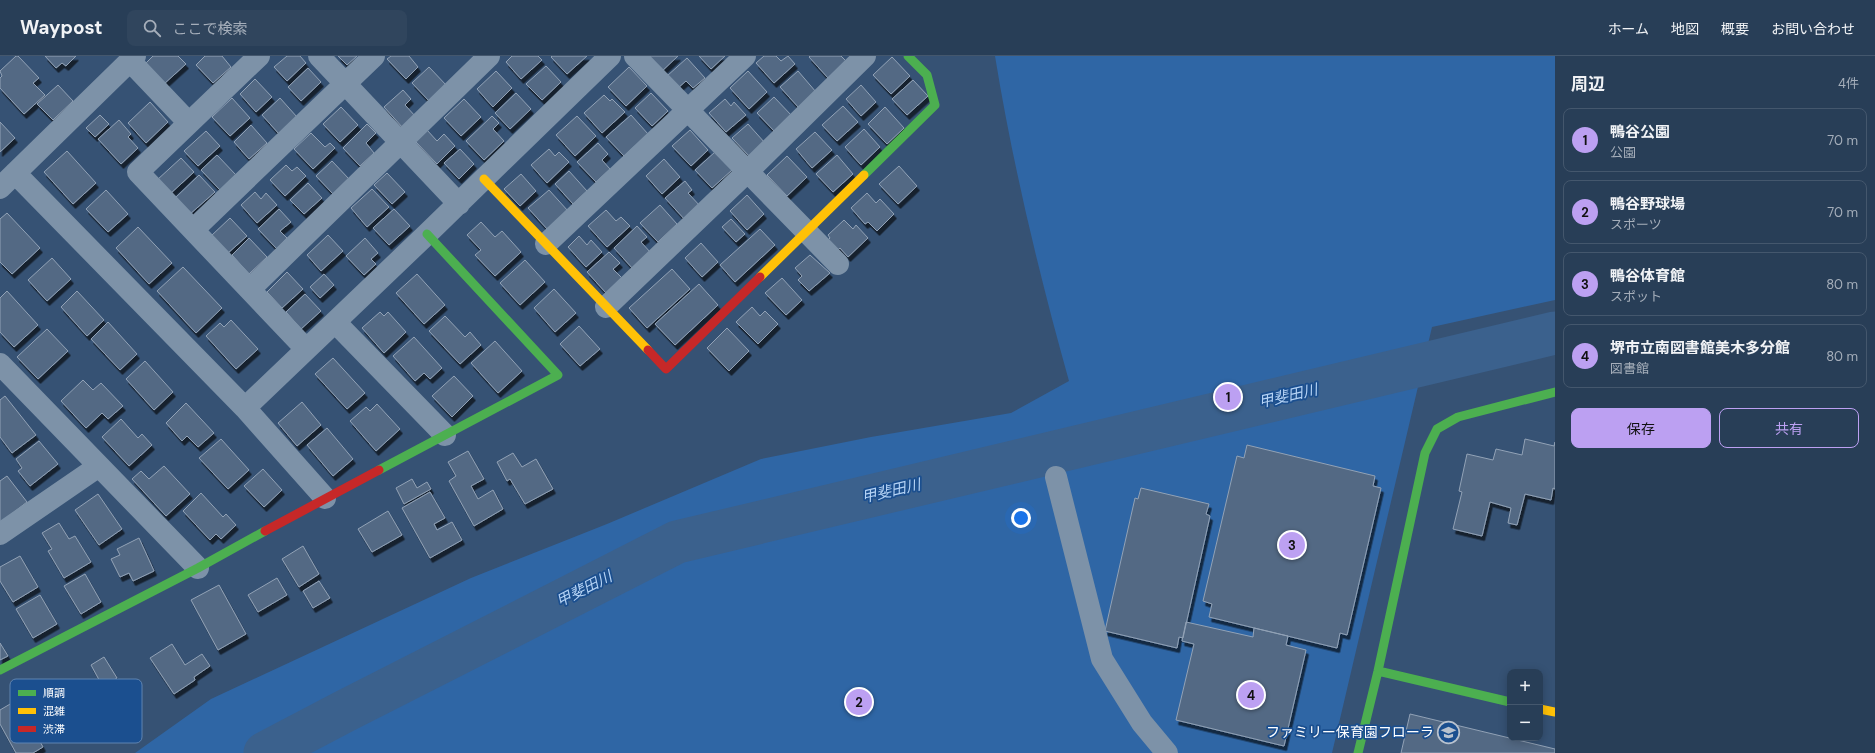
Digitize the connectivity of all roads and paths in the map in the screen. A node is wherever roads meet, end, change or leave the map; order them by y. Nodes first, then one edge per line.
1 (259, 56) edge
2 (319, 56) edge
3 (374, 56) edge
4 (489, 56) edge
5 (610, 56) edge
6 (635, 56) edge
7 (745, 56) edge
8 (865, 56) edge
9 (908, 56) edge
10 (133, 59) edge
11 (345, 84) junction
12 (688, 110) junction
13 (189, 123) junction
14 (401, 142) junction
15 (748, 172) junction
16 (15, 173) junction
17 (484, 179) junction
18 (0, 188) edge
19 (459, 204) junction
20 (193, 230) junction
21 (806, 232) junction
22 (427, 234) junction
23 (546, 244) junction
24 (838, 264) dead end
25 (250, 289) junction
26 (606, 306) junction
27 (335, 322) junction
28 (306, 349) junction
29 (2, 370) edge
30 (1555, 392) edge
31 (244, 408) junction
32 (444, 435) junction
33 (99, 466) junction
34 (1056, 477) dead end
35 (325, 498) junction
36 (0, 534) edge
37 (198, 568) junction
38 (0, 670) edge
39 (1378, 670) junction
40 (1507, 701) edge
41 (1543, 710) edge
42 (1555, 712) edge
43 (1167, 753) edge
44 (1358, 753) edge

1 - 13 street
2 - 11 street
3 - 11 street
4 - 14 street
5 - 17 street
6 - 12 street
7 - 12 street
8 - 15 street
9 - 21 street
10 - 13 street
10 - 16 street
11 - 14 street
11 - 20 street
12 - 15 street
12 - 23 street
13 - 20 street
14 - 19 street
14 - 25 street
15 - 21 street
15 - 26 street
16 - 18 street
16 - 31 street
17 - 19 street
17 - 23 street
19 - 22 street
20 - 25 street
21 - 24 street
21 - 26 street
22 - 27 street
22 - 32 street
23 - 26 street
25 - 28 street
27 - 28 street
27 - 32 street
28 - 31 street
29 - 33 street
30 - 39 street
31 - 35 street
32 - 35 street
33 - 36 street
33 - 37 street
34 - 43 street
35 - 37 street
37 - 38 street
39 - 40 street
39 - 44 street
41 - 42 street

